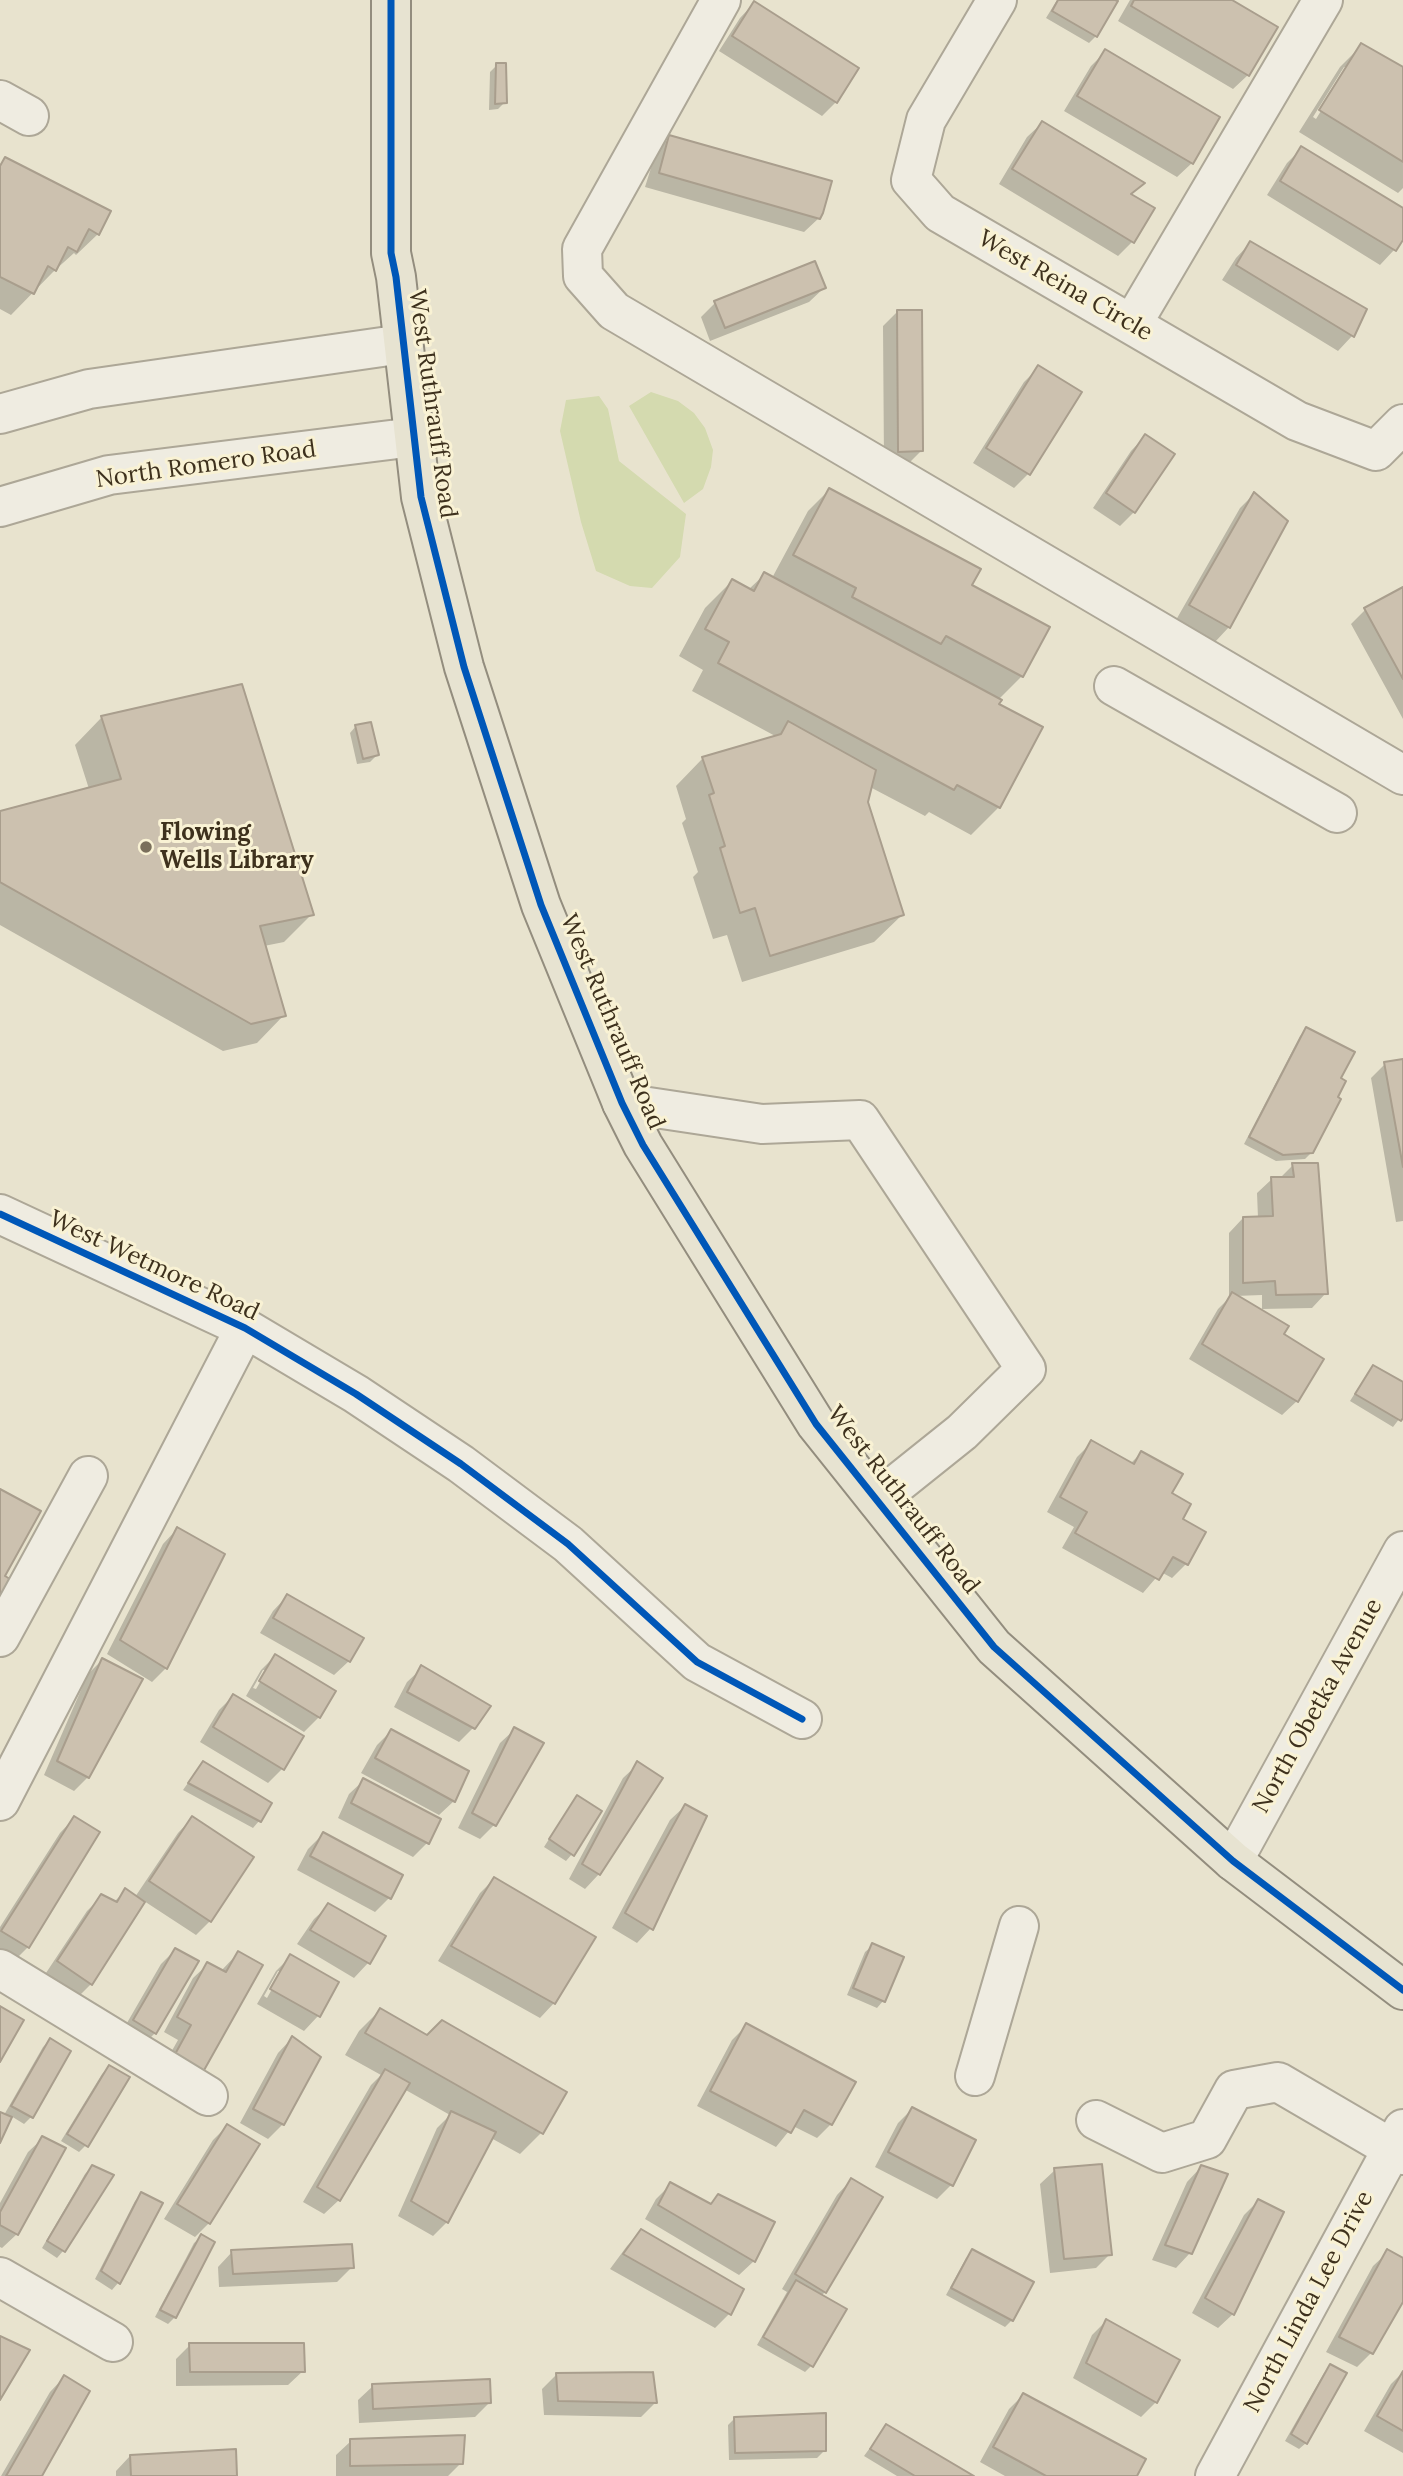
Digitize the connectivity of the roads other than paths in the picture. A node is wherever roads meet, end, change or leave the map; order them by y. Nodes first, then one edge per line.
1 (391, 0) edge
2 (721, 0) edge
3 (998, 0) edge
4 (1323, 0) edge
5 (1132, 324) junction
6 (403, 344) junction
7 (0, 414) edge
8 (1403, 424) edge
9 (414, 437) junction
10 (0, 507) edge
11 (1114, 686) dead end
12 (1403, 775) edge
13 (1337, 813) dead end
14 (622, 1103) junction
15 (0, 1214) edge
16 (245, 1328) junction
17 (88, 1476) dead end
18 (877, 1500) junction
19 (1403, 1551) edge
20 (0, 1637) edge
21 (802, 1718) dead end
22 (0, 1801) edge
23 (1233, 1861) junction
24 (1019, 1926) dead end
25 (0, 1969) edge
26 (1403, 1990) edge
27 (975, 2076) dead end
28 (208, 2096) dead end
29 (1096, 2120) dead end
30 (1399, 2144) edge
31 (0, 2277) edge
32 (113, 2342) dead end
33 (1215, 2476) edge

1 - 6 main road, West Ruthrauff Road
2 - 12 street
3 - 5 street, West Reina Circle
4 - 5 street
5 - 8 street, West Reina Circle
6 - 7 street
6 - 9 main road, West Ruthrauff Road
9 - 10 street, North Romero Road
9 - 14 main road, West Ruthrauff Road
11 - 13 street
14 - 18 main road, West Ruthrauff Road
14 - 18 street
15 - 16 street, West Wetmore Road
16 - 21 street, West Wetmore Road
16 - 22 street
17 - 20 street
18 - 23 main road, West Ruthrauff Road
19 - 23 street, North Obetka Avenue
23 - 26 main road
24 - 27 street
25 - 28 street
29 - 30 street
30 - 33 street, North Linda Lee Drive
31 - 32 street

